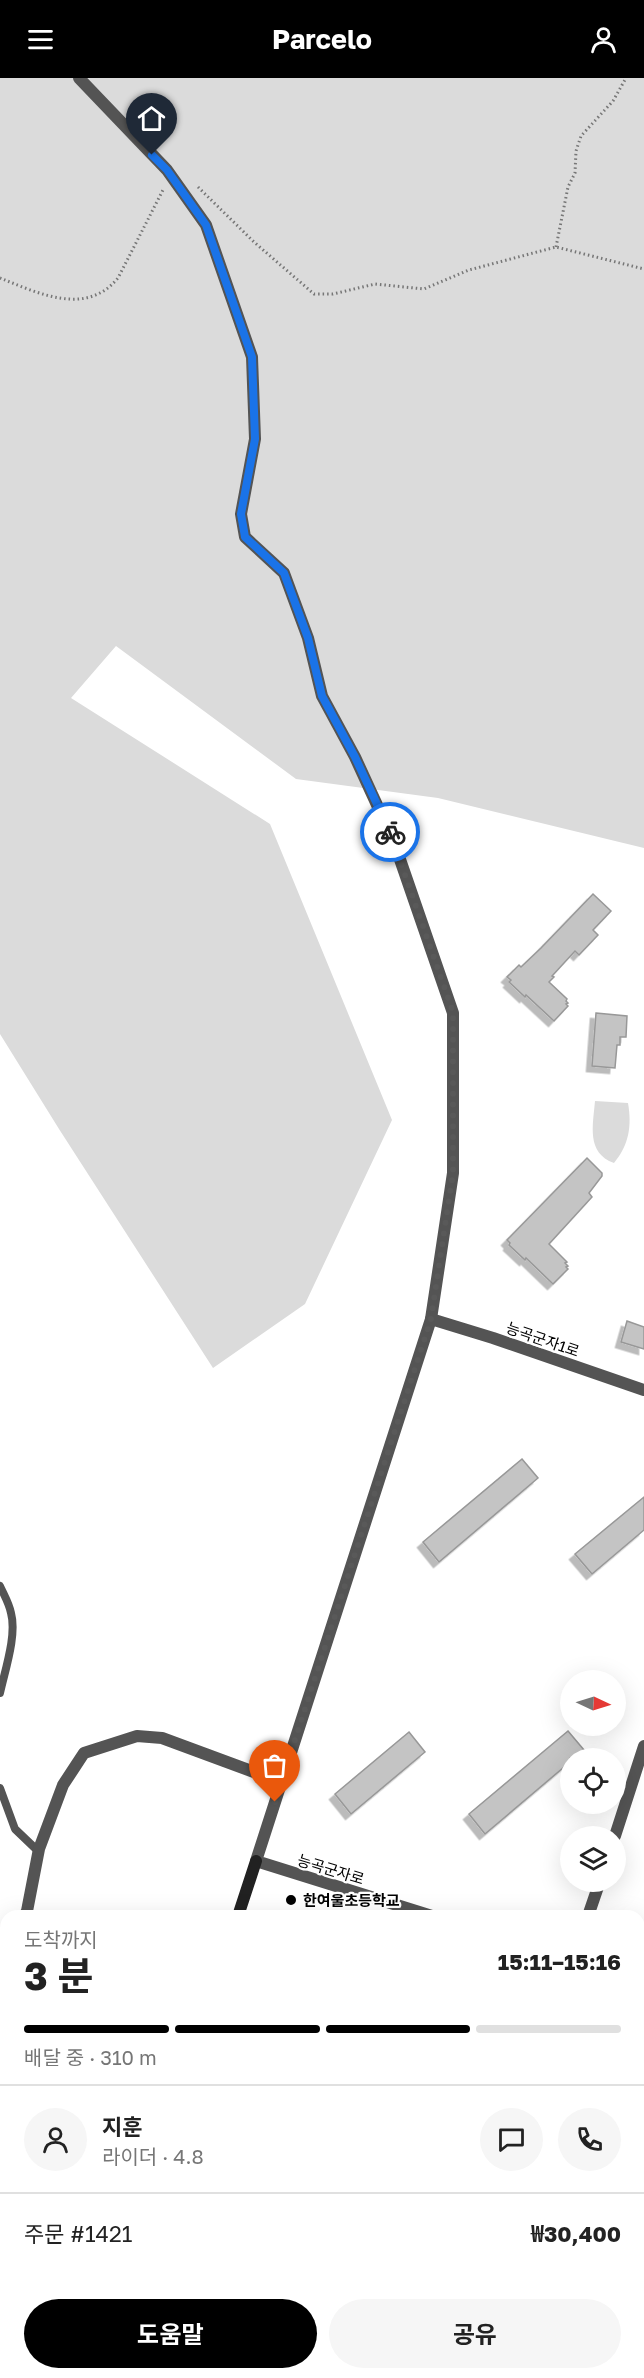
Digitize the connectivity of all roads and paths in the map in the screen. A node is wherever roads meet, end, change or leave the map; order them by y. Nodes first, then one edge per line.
1 (79, 78) edge
2 (626, 78) edge
3 (175, 182) junction
4 (198, 187) dead end
5 (556, 247) junction
6 (644, 268) edge
7 (0, 278) edge
8 (431, 1319) junction
9 (644, 1390) edge
10 (0, 1586) edge
11 (0, 1693) edge
12 (644, 1746) edge
13 (281, 1782) junction
14 (0, 1788) edge
15 (618, 1826) edge
16 (38, 1851) junction
17 (256, 1861) junction
18 (596, 1892) edge
19 (27, 1910) edge
20 (240, 1910) edge
21 (413, 1910) edge
22 (590, 1910) edge

1 - 3 street
2 - 5 path
3 - 7 path
3 - 8 street
4 - 5 path
5 - 6 path
8 - 9 street, 능곡군자1로
8 - 13 street
10 - 11 lane
12 - 15 street
13 - 16 street
13 - 17 street
14 - 16 lane
16 - 19 street
17 - 20 main road
17 - 21 street, 능곡군자로
18 - 22 street

